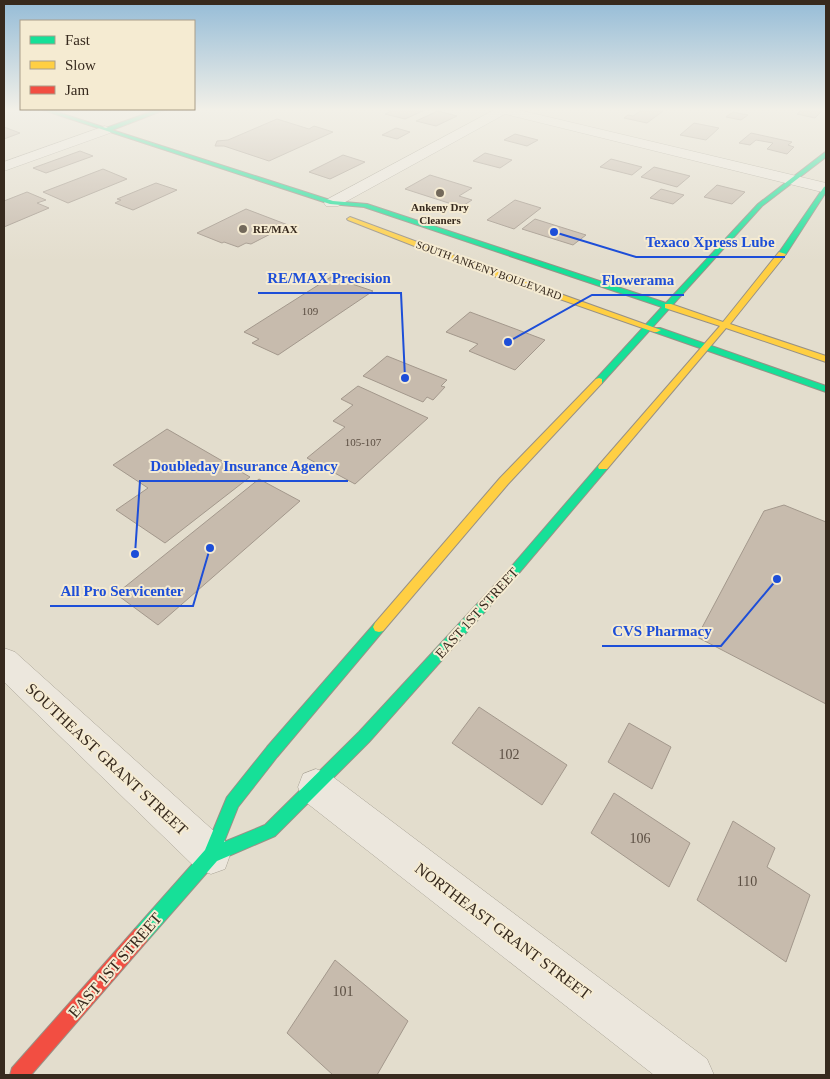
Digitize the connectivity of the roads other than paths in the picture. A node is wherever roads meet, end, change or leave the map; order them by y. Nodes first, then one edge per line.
1 (24, 160) edge
2 (199, 160) edge
3 (410, 160) edge
4 (711, 160) edge
5 (818, 160) edge
6 (4, 168) edge
7 (792, 180) junction
8 (826, 188) edge
9 (332, 203) junction
10 (668, 307) junction
11 (724, 325) junction
12 (649, 327) junction
13 (706, 347) junction
14 (826, 359) edge
15 (826, 389) edge
16 (4, 662) edge
17 (316, 787) junction
18 (211, 855) junction
19 (20, 1075) edge
20 (691, 1075) edge

1 - 6 street
2 - 9 main road, SOUTH ANKENY BOULEVARD
3 - 9 street
4 - 7 street
5 - 7 main road, EAST 1ST STREET
7 - 8 street
7 - 10 main road, EAST 1ST STREET
8 - 11 main road, EAST 1ST STREET
9 - 10 main road, SOUTH ANKENY BOULEVARD
9 - 12 main road, SOUTH ANKENY BOULEVARD
10 - 11 main road, SOUTH ANKENY BOULEVARD
10 - 12 main road, EAST 1ST STREET
11 - 13 main road, EAST 1ST STREET
11 - 14 main road, SOUTH ANKENY BOULEVARD
12 - 13 main road, SOUTH ANKENY BOULEVARD
12 - 18 main road, EAST 1ST STREET
13 - 15 main road, SOUTH ANKENY BOULEVARD
13 - 17 main road, EAST 1ST STREET
16 - 18 street, SOUTHEAST GRANT STREET
17 - 18 main road, EAST 1ST STREET
17 - 20 street, NORTHEAST GRANT STREET
18 - 19 main road, EAST 1ST STREET

